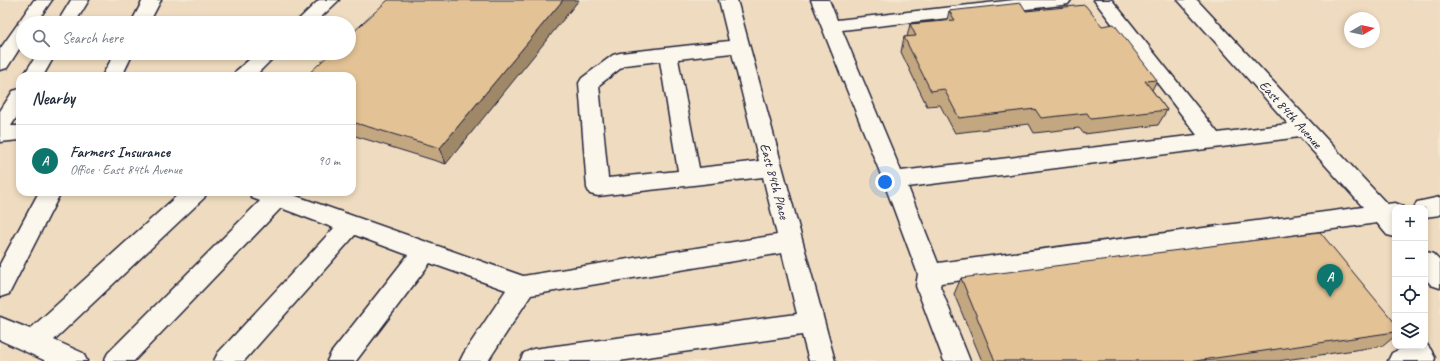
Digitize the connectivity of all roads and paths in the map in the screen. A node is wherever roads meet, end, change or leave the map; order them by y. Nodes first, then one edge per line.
1 (43, 0) edge
2 (80, 0) edge
3 (152, 0) edge
4 (330, 0) edge
5 (728, 0) edge
6 (820, 0) edge
7 (1062, 0) edge
8 (1102, 0) edge
9 (1190, 0) edge
10 (32, 16) edge
11 (70, 16) edge
12 (144, 16) edge
13 (312, 16) edge
14 (830, 26) junction
15 (16, 40) edge
16 (740, 46) junction
17 (668, 54) junction
18 (43, 60) edge
19 (120, 60) edge
20 (261, 60) edge
21 (0, 64) edge
22 (35, 72) edge
23 (114, 72) edge
24 (248, 72) edge
25 (16, 102) edge
26 (0, 128) edge
27 (1305, 129) junction
28 (16, 133) edge
29 (0, 135) edge
30 (1214, 141) junction
31 (772, 168) junction
32 (690, 177) junction
33 (894, 180) junction
34 (48, 196) edge
35 (192, 196) edge
36 (268, 196) edge
37 (272, 196) edge
38 (1440, 206) edge
39 (1428, 208) edge
40 (1391, 218) edge
41 (1310, 223) junction
42 (351, 224) junction
43 (1325, 241) edge
44 (791, 242) junction
45 (425, 251) junction
46 (1428, 264) edge
47 (930, 274) junction
48 (1440, 278) edge
49 (522, 286) junction
50 (0, 287) edge
51 (812, 323) junction
52 (0, 328) edge
53 (33, 343) junction
54 (1414, 349) edge
55 (74, 361) edge
56 (117, 361) edge
57 (227, 361) edge
58 (340, 361) edge
59 (473, 361) edge
60 (533, 361) edge
61 (822, 361) edge
62 (957, 361) edge
63 (1401, 361) edge

1 - 10 street
2 - 11 street
3 - 12 street
4 - 13 street
5 - 16 street, East 84th Place
6 - 14 street
7 - 14 street
8 - 30 street
9 - 27 street, East 84th Avenue
14 - 33 street
15 - 21 street
16 - 17 street
16 - 31 street, East 84th Place
17 - 32 street
17 - 32 street
18 - 22 street
19 - 23 street
20 - 24 street
25 - 26 street
27 - 30 street
27 - 40 street, East 84th Avenue
28 - 29 street
30 - 33 street
31 - 32 street
31 - 44 street, East 84th Place
33 - 47 street
34 - 50 street
35 - 53 street
36 - 56 street
37 - 42 street
38 - 39 street
40 - 41 street
41 - 43 street
41 - 47 street
42 - 45 street
42 - 57 street
44 - 49 street
44 - 51 street, East 84th Place
45 - 49 street
45 - 58 street
46 - 48 street
47 - 62 street
49 - 59 street
51 - 60 street
51 - 61 street, East 84th Place
52 - 53 street
53 - 55 street
54 - 63 street

